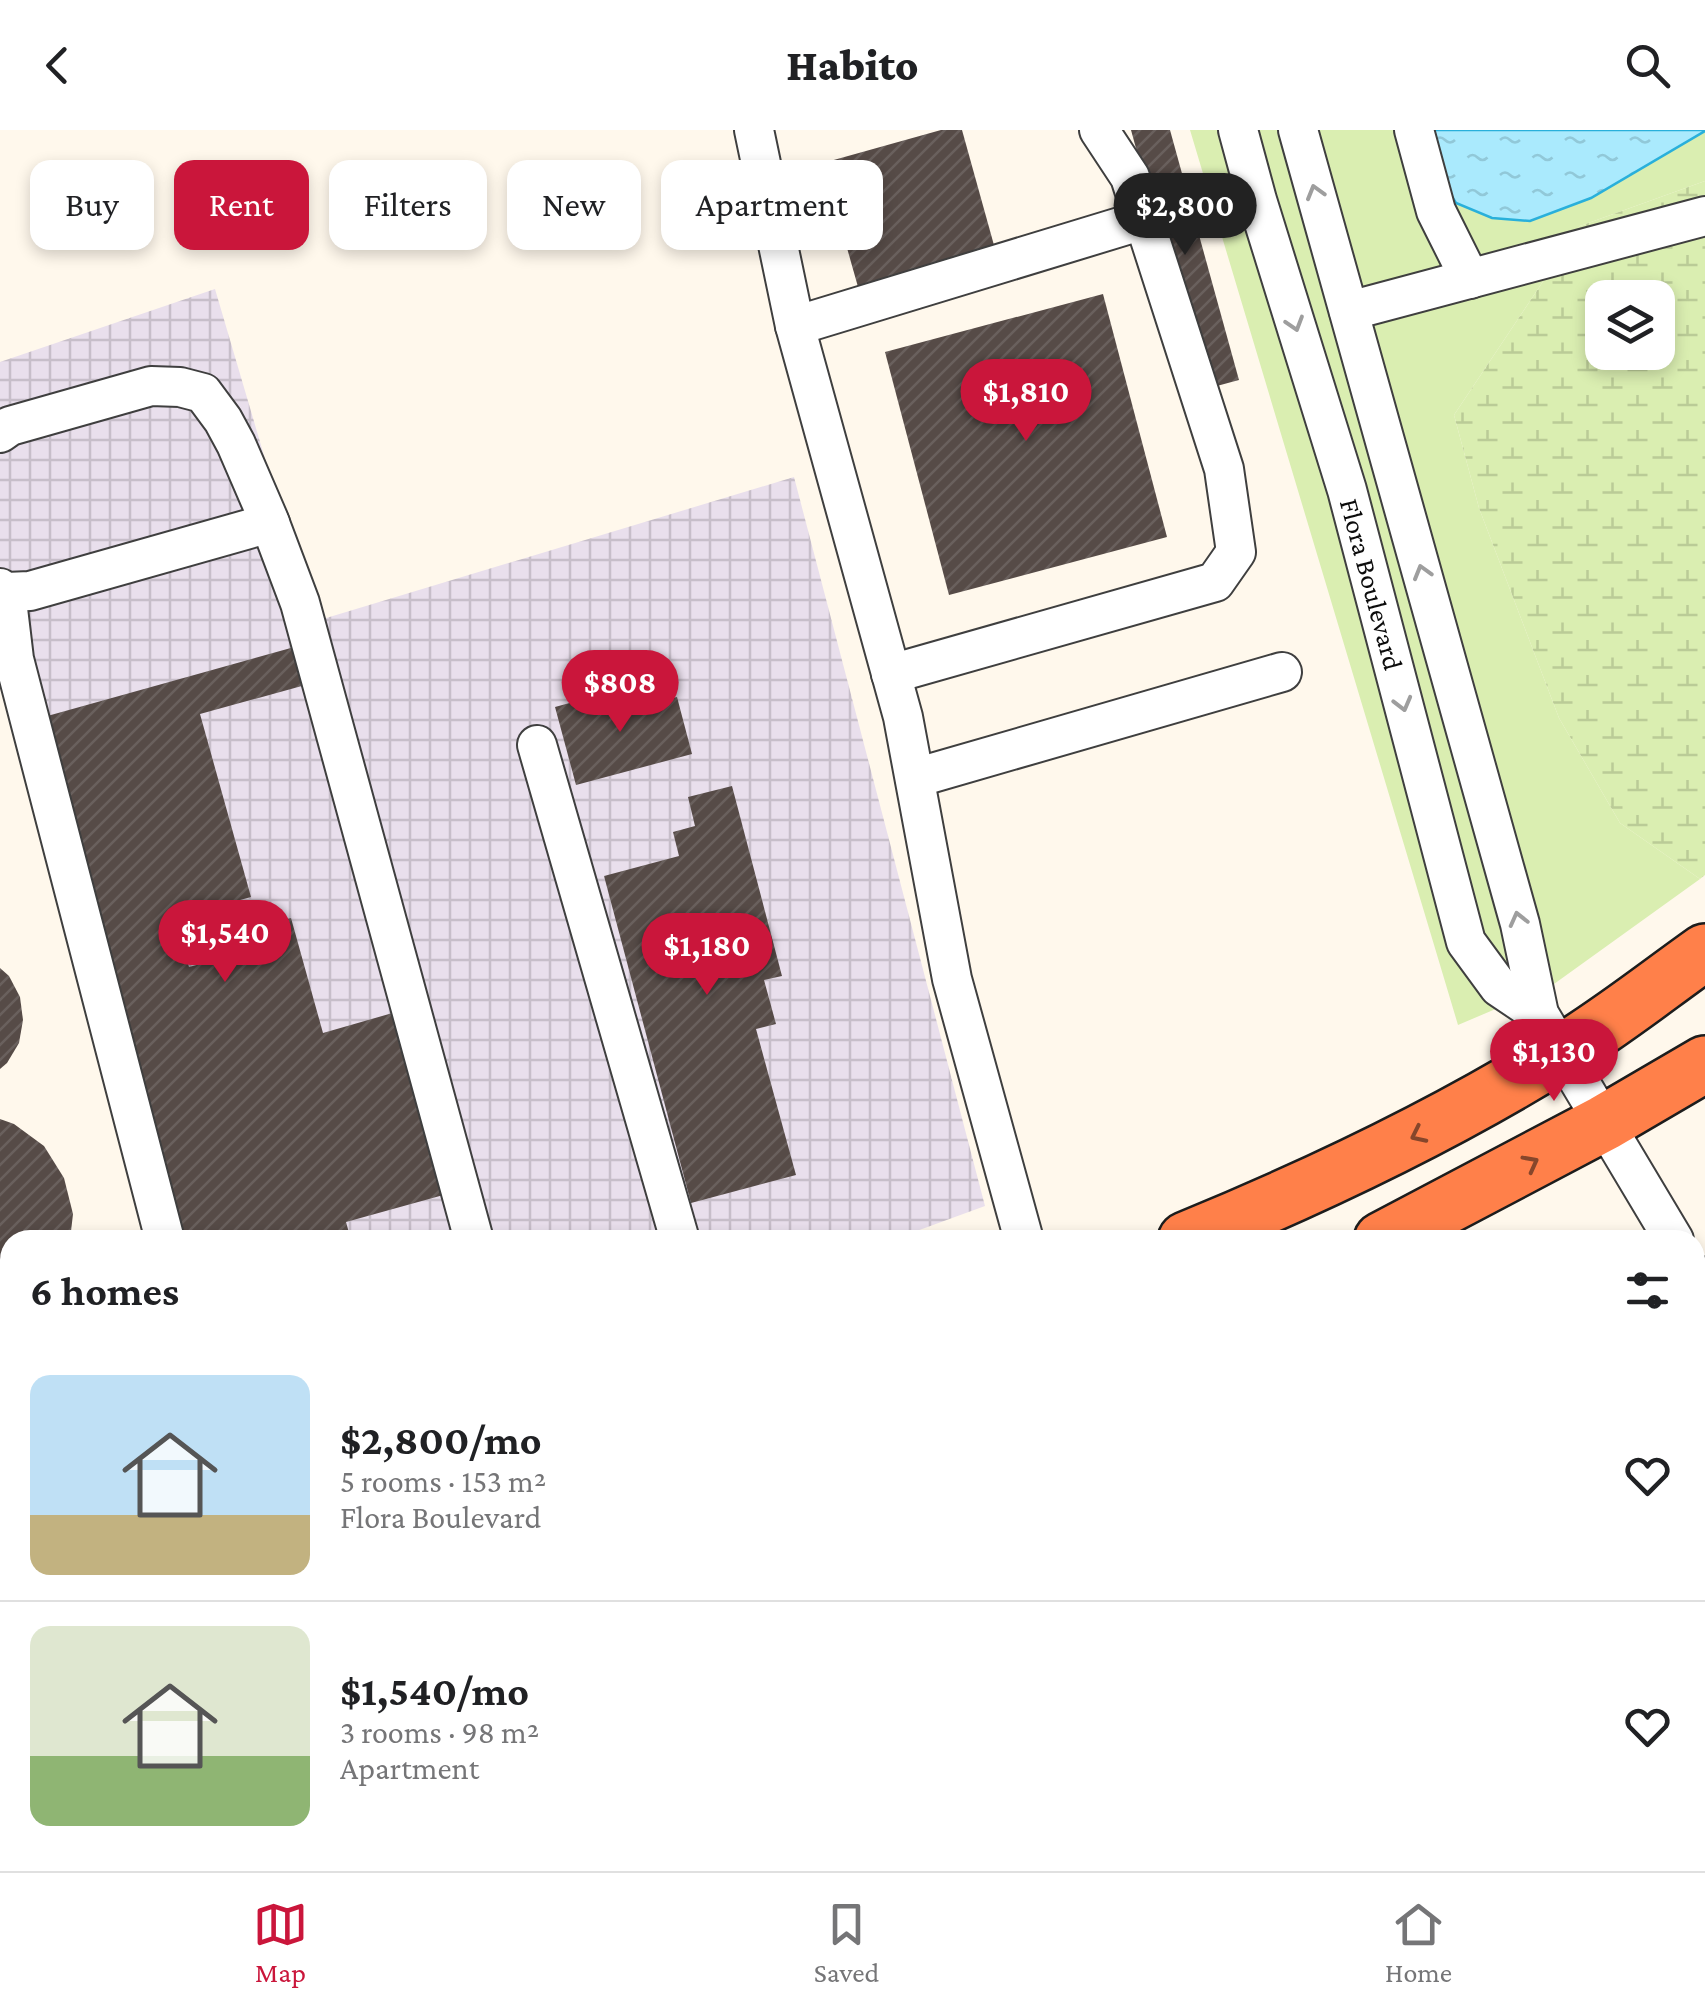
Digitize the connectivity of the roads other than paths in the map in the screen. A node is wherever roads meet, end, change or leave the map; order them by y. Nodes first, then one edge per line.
1 (754, 130) edge
2 (1099, 130) edge
3 (1238, 130) edge
4 (1298, 130) edge
5 (1414, 130) edge
6 (1705, 216) edge
7 (1143, 220) junction
8 (1470, 279) junction
9 (1348, 311) junction
10 (795, 326) junction
11 (0, 433) edge
12 (270, 523) junction
13 (3, 590) edge
14 (1282, 672) dead end
15 (891, 674) junction
16 (537, 745) dead end
17 (915, 778) junction
18 (1705, 952) edge
19 (1551, 1033) junction
20 (1705, 1064) edge
21 (1604, 1124) junction
22 (162, 1230) edge
23 (471, 1230) edge
24 (677, 1230) edge
25 (1021, 1230) edge
26 (1211, 1230) edge
27 (1402, 1230) edge
28 (1668, 1230) edge

1 - 10 street
2 - 7 street
3 -> 19 street, Flora Boulevard
9 -> 4 street, Flora Boulevard
5 - 8 street
6 - 8 street
7 - 10 street
7 - 15 street
8 - 9 street
19 -> 9 street, Flora Boulevard
10 - 15 street
11 - 12 street
12 - 13 street
12 - 23 street
13 - 22 street
14 - 17 street
15 - 17 street
16 - 24 street
17 - 25 street
18 - 19 highway
19 - 21 street, Flora Boulevard
19 -> 26 highway
20 - 21 highway
27 -> 21 highway
21 - 28 street, Flora Boulevard

